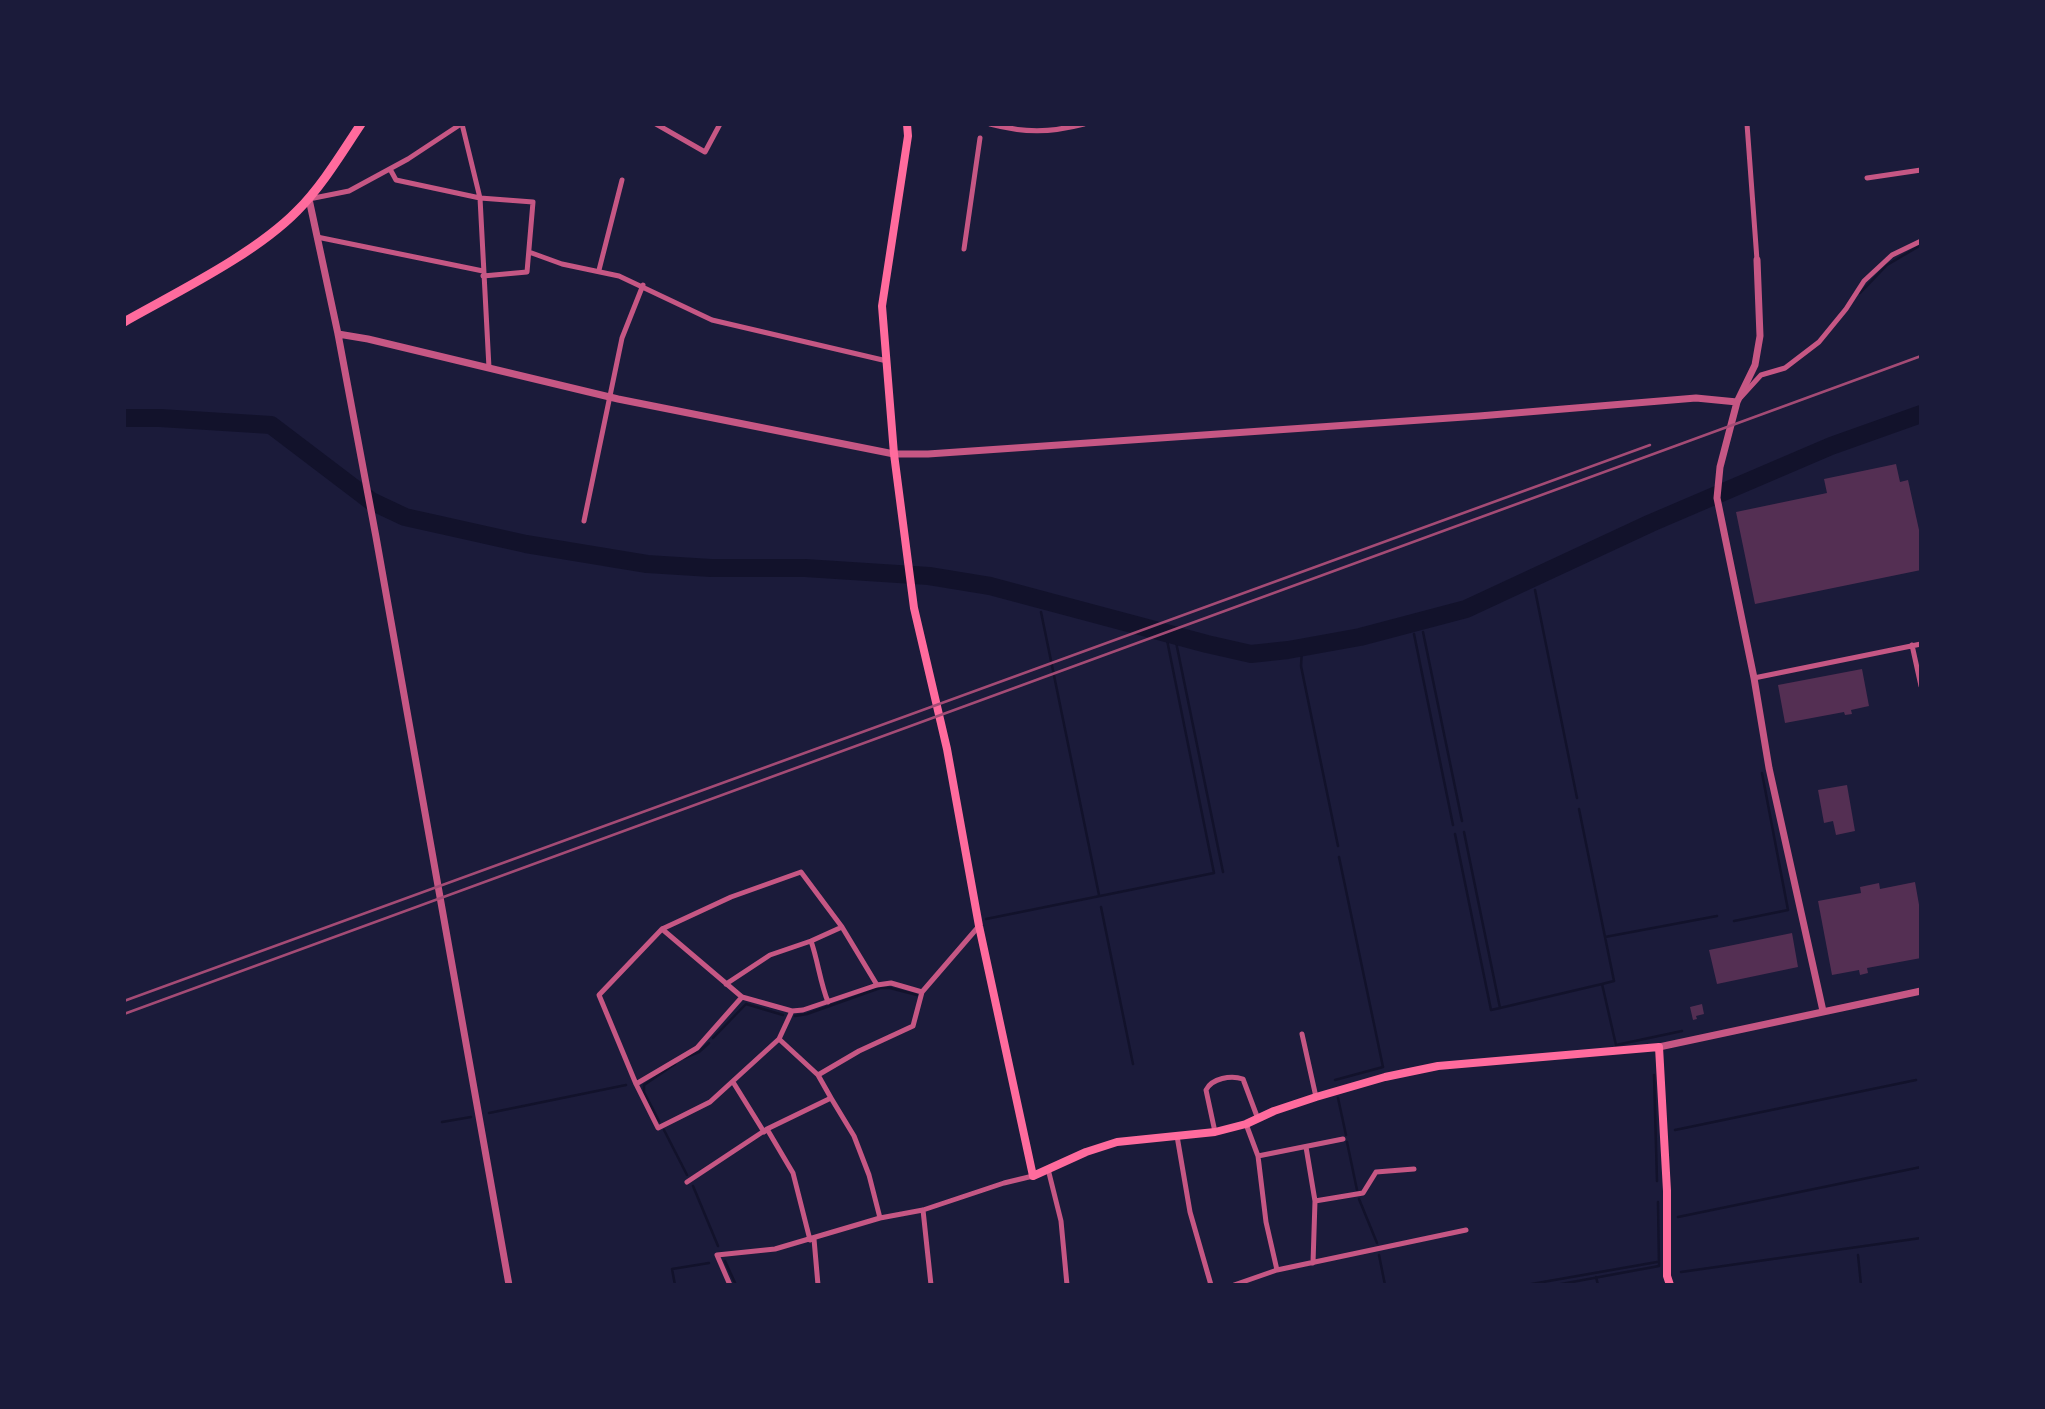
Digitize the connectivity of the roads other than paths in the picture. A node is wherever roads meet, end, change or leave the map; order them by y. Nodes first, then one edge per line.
1 (361, 124) edge
2 (462, 124) edge
3 (656, 124) edge
4 (720, 124) edge
5 (907, 124) edge
6 (990, 124) edge
7 (1084, 124) edge
8 (1747, 124) edge
9 (980, 138) dead end
10 (390, 169) junction
11 (1921, 170) edge
12 (1867, 178) dead end
13 (622, 180) dead end
14 (480, 198) junction
15 (309, 199) junction
16 (317, 237) junction
17 (1921, 241) edge
18 (964, 249) dead end
19 (529, 252) junction
20 (1757, 260) joint
21 (598, 270) junction
22 (483, 274) junction
23 (643, 285) junction
24 (124, 322) edge
25 (338, 334) junction
26 (887, 361) junction
27 (489, 368) junction
28 (610, 397) junction
29 (1737, 402) junction
30 (894, 454) junction
31 (584, 521) dead end
32 (1921, 644) edge
33 (1912, 645) junction
34 (1754, 678) junction
35 (1921, 686) edge
36 (979, 926) junction
37 (842, 927) junction
38 (662, 929) junction
39 (811, 941) junction
40 (726, 984) junction
41 (877, 985) junction
42 (1921, 991) edge
43 (922, 992) junction
44 (742, 997) junction
45 (828, 1002) junction
46 (1822, 1010) junction
47 (792, 1011) junction
48 (1302, 1034) dead end
49 (779, 1039) junction
50 (1659, 1047) junction
51 (818, 1075) junction
52 (733, 1082) junction
53 (636, 1084) junction
54 (1316, 1097) junction
55 (831, 1098) junction
56 (1258, 1119) junction
57 (1246, 1124) junction
58 (766, 1130) junction
59 (1215, 1132) junction
60 (1177, 1136) junction
61 (1343, 1139) dead end
62 (1306, 1147) junction
63 (1258, 1156) junction
64 (1048, 1169) junction
65 (1413, 1169) dead end
66 (1033, 1176) junction
67 (687, 1182) dead end
68 (1315, 1201) junction
69 (923, 1210) junction
70 (880, 1218) junction
71 (1466, 1230) dead end
72 (812, 1239) junction
73 (1313, 1263) junction
74 (1277, 1270) junction
75 (509, 1285) edge
76 (730, 1285) edge
77 (818, 1285) edge
78 (931, 1285) edge
79 (1067, 1285) edge
80 (1212, 1285) edge
81 (1234, 1285) edge
82 (1670, 1285) edge

1 - 15 main road
2 - 10 street
2 - 14 street
3 - 4 street
5 - 26 main road
6 - 7 street
8 - 20 street
9 - 18 street
10 - 14 street
10 - 15 street
11 - 12 street
13 - 21 street
14 - 19 street
14 - 22 street
15 - 16 street
15 - 24 main road
16 - 22 street
16 - 25 street
17 - 29 street
19 - 21 street
19 - 22 street
20 - 29 street
21 - 23 street
22 - 27 street
23 - 26 street
23 - 28 street
25 - 27 street
25 - 75 street
26 - 30 main road
27 - 28 street
28 - 30 street
28 - 31 street
29 - 30 street
29 - 34 street
30 - 36 main road
32 - 33 street
33 - 34 street
33 - 35 street
34 - 46 street
36 - 43 street
36 - 66 main road
37 - 38 street
37 - 39 street
37 - 41 street
38 - 40 street
38 - 53 street
39 - 40 street
39 - 45 street
40 - 44 street
41 - 43 street
41 - 45 street
42 - 46 street
43 - 51 street
44 - 47 street
44 - 53 street
45 - 47 street
46 - 50 street
47 - 49 street
48 - 54 street
49 - 51 street
49 - 52 street
50 - 54 main road
50 - 82 main road
51 - 55 street
52 - 53 street
52 - 58 street
54 - 56 main road
55 - 58 street
55 - 70 street
56 - 57 main road
56 - 59 street
57 - 59 main road
57 - 63 street
58 - 67 street
58 - 72 street
59 - 60 main road
60 - 64 main road
60 - 80 street
61 - 62 street
62 - 63 street
62 - 68 street
63 - 74 street
64 - 66 main road
64 - 79 street
65 - 68 street
66 - 69 street
68 - 73 street
69 - 70 street
69 - 78 street
70 - 72 street
71 - 73 street
72 - 76 street
72 - 77 street
73 - 74 street
74 - 81 street

